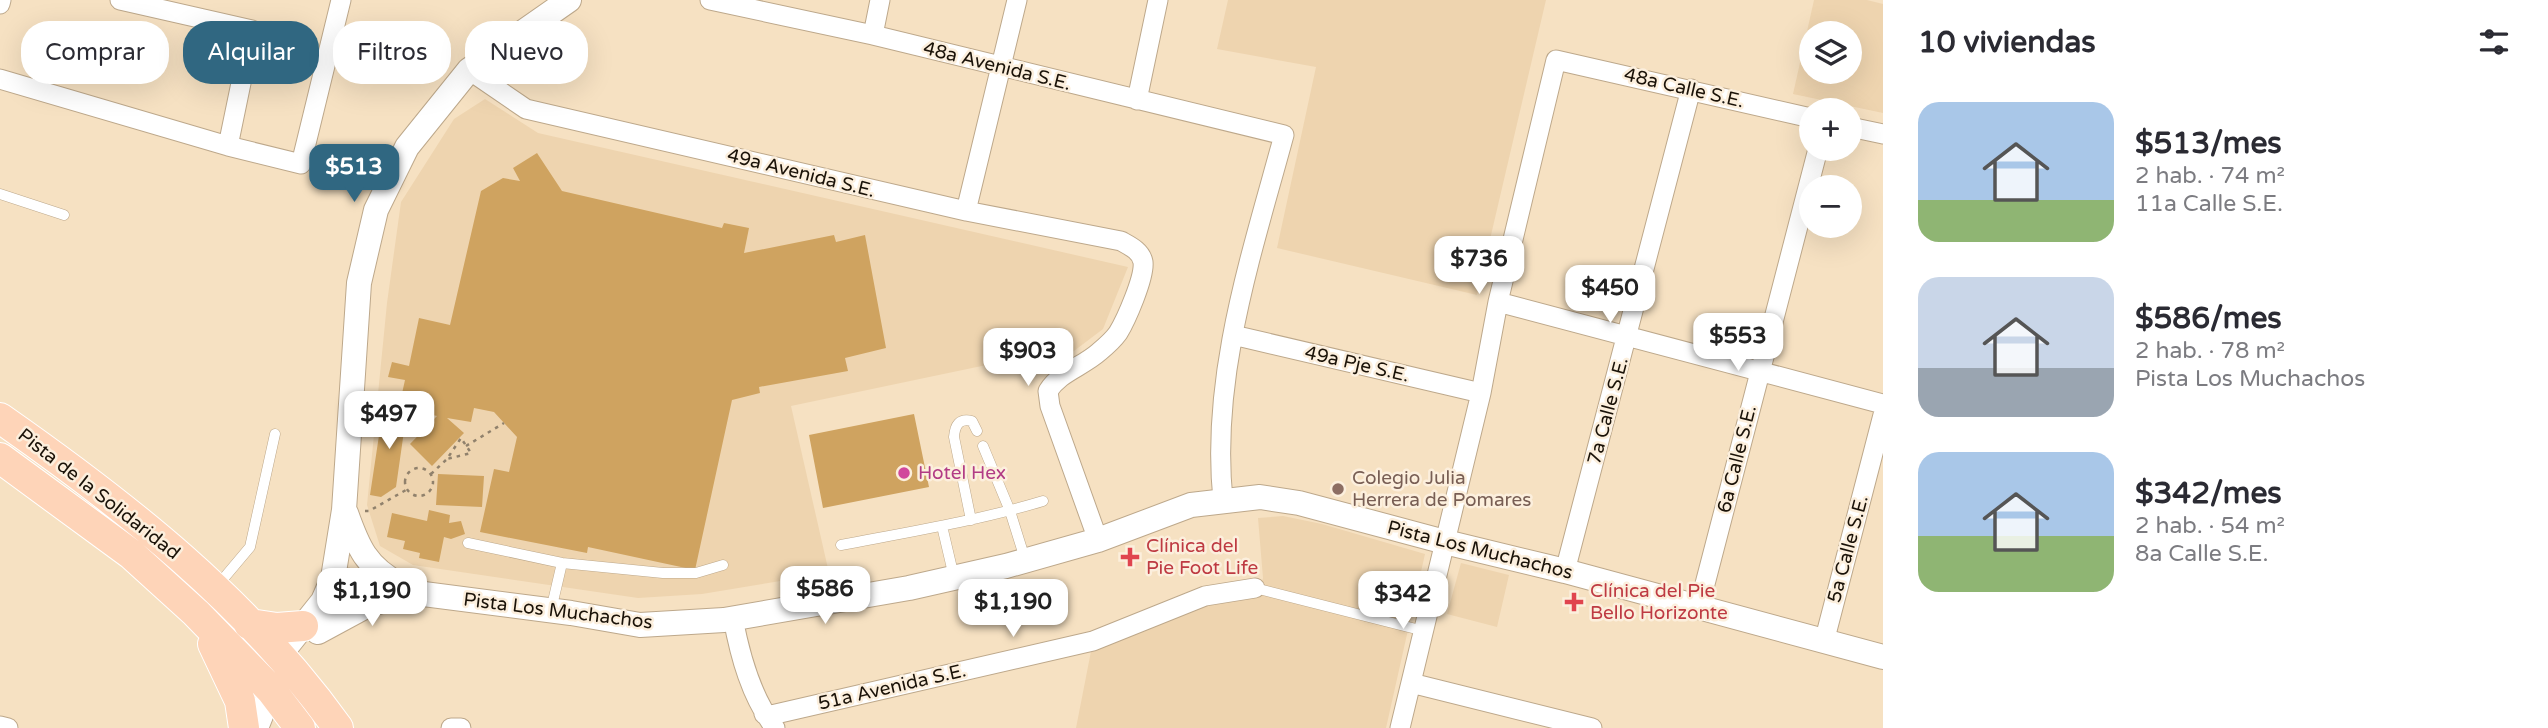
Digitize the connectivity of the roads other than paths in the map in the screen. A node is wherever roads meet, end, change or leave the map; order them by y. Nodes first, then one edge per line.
1 (120, 0) edge
2 (341, 0) edge
3 (569, 0) edge
4 (710, 0) edge
5 (880, 0) edge
6 (1017, 0) edge
7 (1158, 0) edge
8 (740, 4) edge
9 (539, 21) edge
10 (873, 35) junction
11 (1002, 69) junction
12 (465, 75) edge
13 (0, 79) edge
14 (489, 84) edge
15 (1691, 89) junction
16 (1137, 100) junction
17 (1799, 115) edge
18 (1862, 130) edge
19 (1883, 134) edge
20 (228, 146) junction
21 (1815, 161) edge
22 (0, 194) edge
23 (966, 211) junction
24 (64, 215) dead end
25 (1498, 302) junction
26 (1233, 335) junction
27 (1628, 337) junction
28 (1760, 372) junction
29 (1481, 393) junction
30 (1883, 404) edge
31 (1883, 415) edge
32 (0, 418) edge
33 (977, 431) dead end
34 (275, 434) dead end
35 (983, 446) dead end
36 (0, 458) edge
37 (1223, 500) junction
38 (1043, 501) dead end
39 (344, 510) junction
40 (1010, 511) junction
41 (971, 520) junction
42 (942, 526) junction
43 (1098, 540) junction
44 (1445, 542) junction
45 (468, 543) dead end
46 (841, 545) dead end
47 (1025, 559) junction
48 (562, 563) junction
49 (723, 565) dead end
50 (1565, 570) junction
51 (954, 578) junction
52 (341, 579) junction
53 (1255, 588) joint
54 (216, 589) junction
55 (416, 593) junction
56 (1699, 607) junction
57 (551, 610) junction
58 (196, 613) junction
59 (733, 618) junction
60 (249, 624) junction
61 (1424, 631) junction
62 (310, 633) junction
63 (1824, 642) junction
64 (1883, 657) edge
65 (284, 661) junction
66 (1411, 683) junction
67 (271, 690) junction
68 (310, 690) junction
69 (769, 721) edge
70 (0, 726) edge
71 (8, 728) edge
72 (244, 728) edge
73 (256, 728) edge
74 (300, 728) edge
75 (338, 728) edge
76 (451, 728) edge
77 (461, 728) edge
78 (1400, 728) edge
79 (1592, 728) edge

1 - 20 street
2 - 20 street
3 - 9 street
4 - 8 street, 48a Avenida S.E.
5 - 10 street
6 - 11 street
7 - 16 street
8 - 10 street, 48a Avenida S.E.
10 - 11 street, 48a Avenida S.E.
11 - 16 street, 48a Avenida S.E.
11 - 23 street
12 - 39 street
13 - 20 street
14 - 23 street, 49a Avenida S.E.
15 - 17 street, 48a Calle S.E.
15 - 25 street, 48a Calle S.E.
15 - 27 street, 7a Calle S.E.
16 - 26 street, 48a Avenida S.E.
18 - 19 street
21 - 28 street, 6a Calle S.E.
22 - 24 lane
23 - 43 street, 49a Avenida S.E.
25 - 27 street
25 - 29 street
26 - 29 street, 49a Pje S.E.
26 - 37 street
27 - 28 street
27 - 50 street, 7a Calle S.E.
28 - 30 street
28 - 56 street, 6a Calle S.E.
29 - 44 street
31 - 63 street, 5a Calle S.E.
32 - 54 main road, Pista de la Solidaridad
33 - 41 lane
34 - 54 lane
35 - 40 lane
36 - 58 main road, Pista de la Solidaridad
37 - 43 street, Pista Los Muchachos
37 - 44 street, Pista Los Muchachos
38 - 40 lane
39 - 52 street
39 - 55 street
40 - 41 lane
40 - 47 lane
41 - 42 lane
42 - 46 lane
42 - 51 lane
43 - 47 street, Pista Los Muchachos
44 - 50 street, Pista Los Muchachos
44 - 61 street
45 - 48 lane
47 - 51 street, Pista Los Muchachos
48 - 49 lane
48 - 57 lane
50 - 56 street, Pista Los Muchachos
51 - 59 street, Pista Los Muchachos
52 - 55 street, Pista Los Muchachos
52 - 62 street
53 - 61 lane, 51a Avenida S.E.
53 - 69 street, 51a Avenida S.E.
54 - 60 main road, Pista de la Solidaridad
55 - 57 street, Pista Los Muchachos
55 - 62 street
56 - 63 street, Pista Los Muchachos
57 - 59 street, Pista Los Muchachos
58 - 67 main road, Pista de la Solidaridad
58 - 72 main road
59 - 69 street
60 - 62 main road
60 - 65 main road, Pista de la Solidaridad
61 - 66 street
62 - 65 street
62 - 68 main road
63 - 64 street, Pista Los Muchachos
65 - 67 street
65 - 68 main road, Pista de la Solidaridad
66 - 78 street
66 - 79 street
67 - 73 street
67 - 74 main road, Pista de la Solidaridad
68 - 75 main road, Pista de la Solidaridad
70 - 71 street
76 - 77 street

